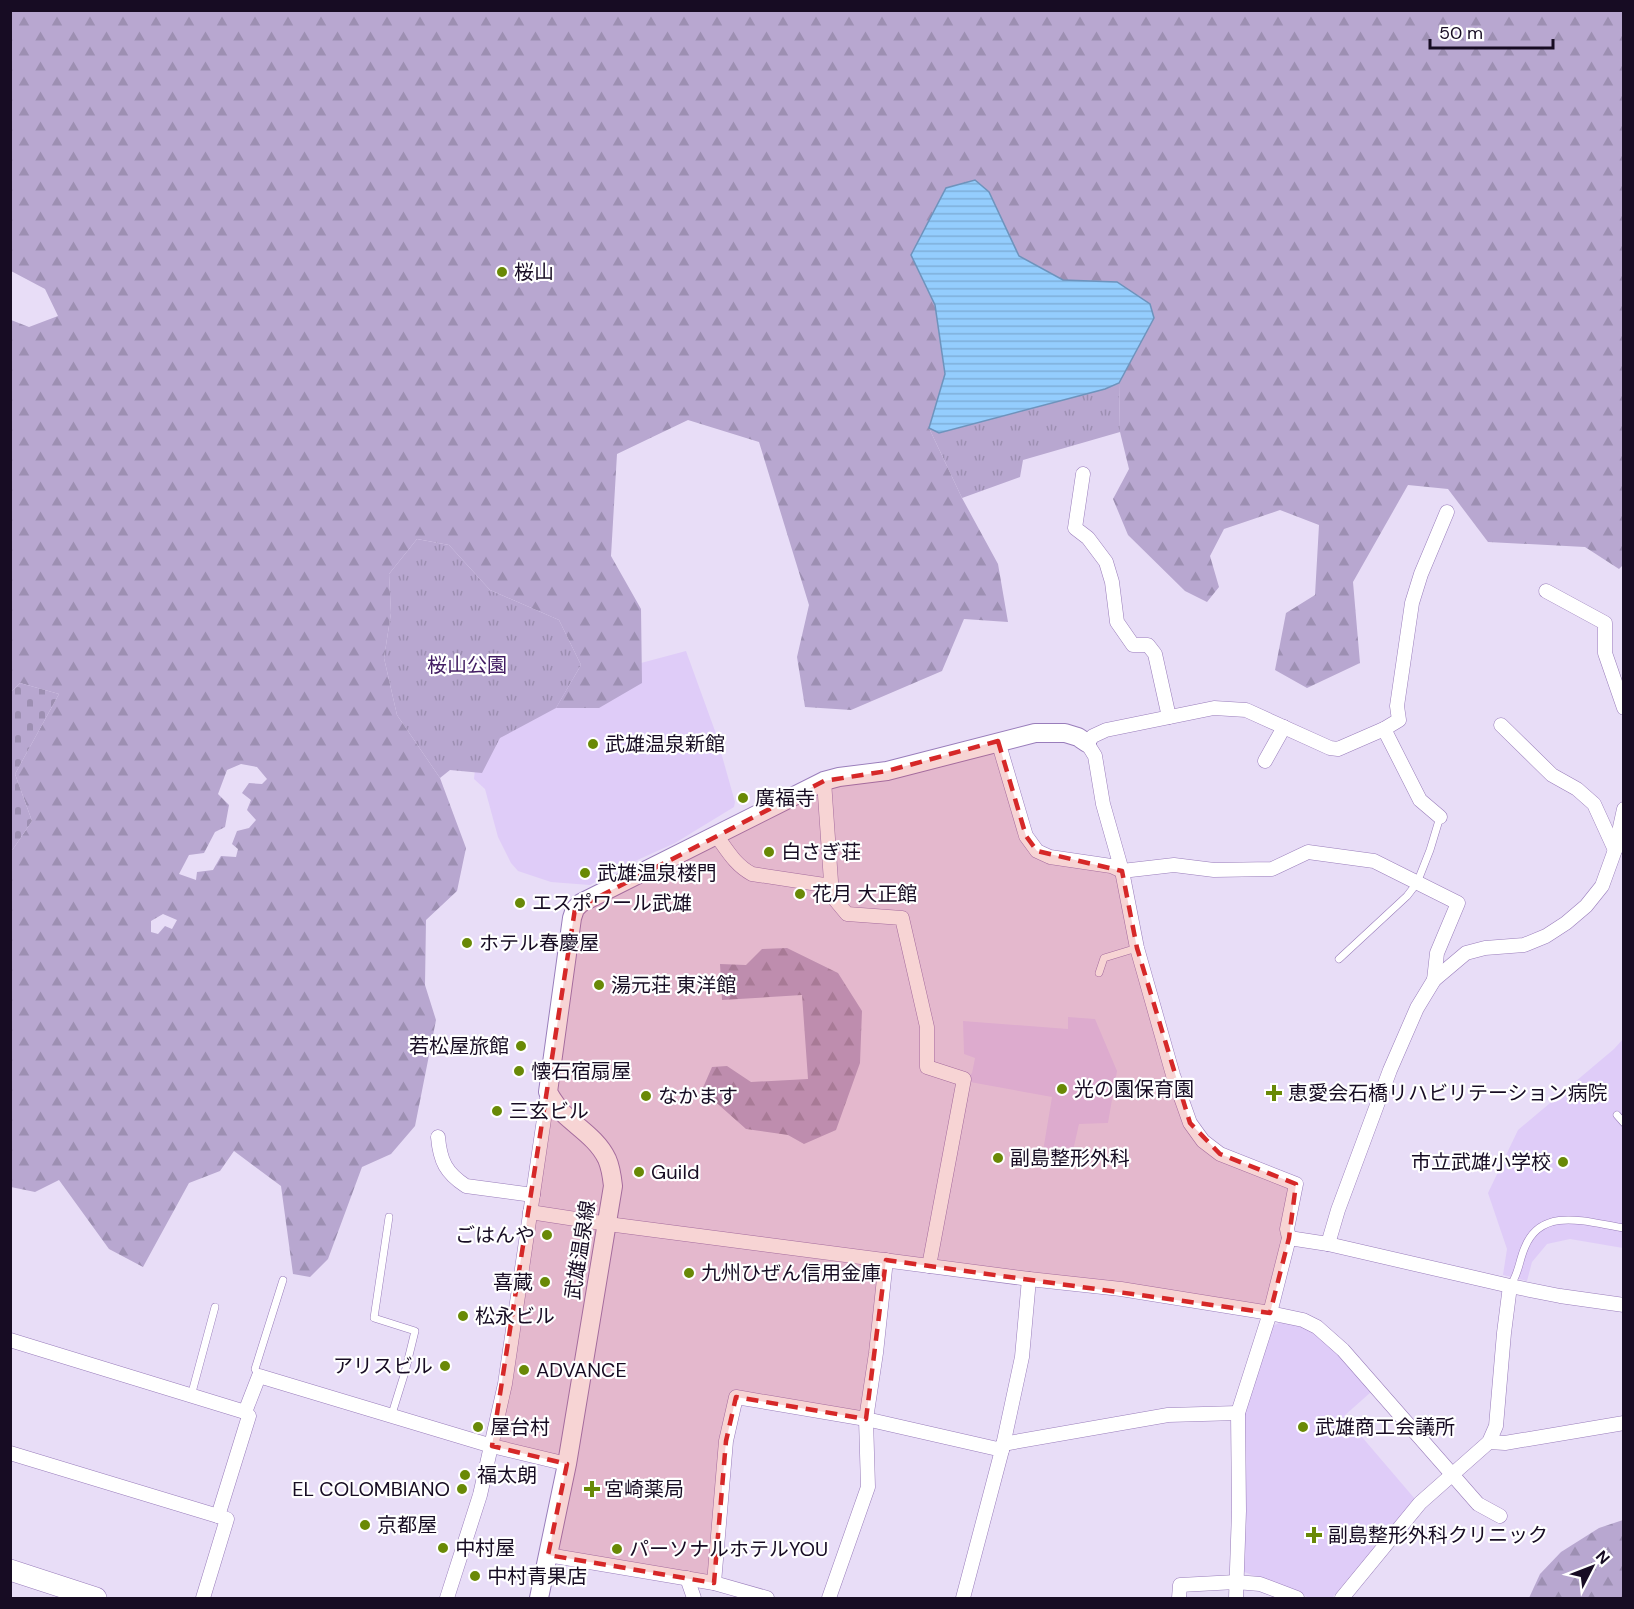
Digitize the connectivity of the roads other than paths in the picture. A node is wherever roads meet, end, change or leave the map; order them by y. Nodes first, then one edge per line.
1 (1083, 474) dead end
2 (1447, 512) dead end
3 (1546, 591) dead end
4 (1623, 708) edge
5 (1169, 717) junction
6 (1501, 725) dead end
7 (1284, 727) junction
8 (1384, 729) junction
9 (999, 741) junction
10 (1087, 743) junction
11 (1265, 761) dead end
12 (824, 781) junction
13 (1623, 809) edge
14 (1440, 817) joint
15 (716, 835) junction
16 (1615, 850) junction
17 (1122, 871) junction
18 (1417, 883) junction
19 (831, 886) junction
20 (1137, 948) junction
21 (1339, 959) dead end
22 (1099, 973) dead end
23 (1434, 980) junction
24 (548, 1092) junction
25 (1617, 1115) dead end
26 (1623, 1123) edge
27 (438, 1137) dead end
28 (533, 1195) junction
29 (530, 1212) junction
30 (389, 1217) dead end
31 (608, 1224) junction
32 (1623, 1228) edge
33 (1289, 1238) junction
34 (1328, 1244) junction
35 (886, 1260) junction
36 (929, 1266) junction
37 (1029, 1279) junction
38 (283, 1280) dead end
39 (1510, 1286) junction
40 (1623, 1305) edge
41 (214, 1307) dead end
42 (1270, 1313) junction
43 (10, 1340) edge
44 (259, 1376) junction
45 (191, 1395) junction
46 (245, 1412) junction
47 (1238, 1413) junction
48 (391, 1417) junction
49 (866, 1419) junction
50 (1623, 1423) edge
51 (1489, 1442) junction
52 (492, 1446) junction
53 (1002, 1447) junction
54 (10, 1453) edge
55 (567, 1464) junction
56 (1452, 1475) junction
57 (219, 1516) junction
58 (1500, 1516) dead end
59 (548, 1555) junction
60 (10, 1570) edge
61 (687, 1578) junction
62 (1236, 1582) junction
63 (714, 1583) junction
64 (96, 1599) edge
65 (203, 1599) edge
66 (447, 1599) edge
67 (539, 1599) edge
68 (693, 1599) edge
69 (767, 1599) edge
70 (829, 1599) edge
71 (963, 1599) edge
72 (1179, 1599) edge
73 (1236, 1599) edge
74 (1297, 1599) edge
75 (1342, 1599) edge

1 - 5 street
2 - 8 street
3 - 4 street
5 - 7 street
5 - 10 street
6 - 16 street
7 - 8 street
7 - 11 street
8 - 14 street
9 - 10 main road
9 - 12 main road
9 - 17 street
10 - 17 street
12 - 15 main road
12 - 19 street
13 - 16 street
14 - 18 lane
15 - 19 street
15 - 24 main road
16 - 23 street
17 - 18 street
17 - 20 street
18 - 21 lane
18 - 23 street
19 - 36 street
20 - 22 lane
20 - 33 street
23 - 34 street
24 - 28 street
24 - 31 main road, 武雄温泉線
25 - 26 lane
27 - 28 street
28 - 29 street
29 - 31 street
29 - 52 street
30 - 48 lane
31 - 35 street
31 - 55 main road, 武雄温泉線
32 - 39 lane
33 - 34 street
33 - 42 street
34 - 39 street
35 - 36 street
35 - 49 street
36 - 37 street
37 - 42 street
37 - 53 street
38 - 44 lane
39 - 40 street
39 - 51 street
41 - 45 lane
42 - 47 street
42 - 56 street
43 - 45 street
44 - 46 street
44 - 48 street
45 - 46 street
46 - 57 street
47 - 53 street
47 - 62 street
48 - 52 street
49 - 53 street
49 - 63 street
49 - 70 street
50 - 51 street
51 - 56 street
52 - 55 street
52 - 66 street
53 - 71 street
54 - 57 street
55 - 59 main road, 武雄温泉線
56 - 58 street
56 - 75 street
57 - 65 street
59 - 61 street
59 - 67 main road, 武雄温泉線
60 - 64 main road
61 - 63 street
61 - 68 street
62 - 72 street
62 - 73 street
62 - 74 street
63 - 69 street

